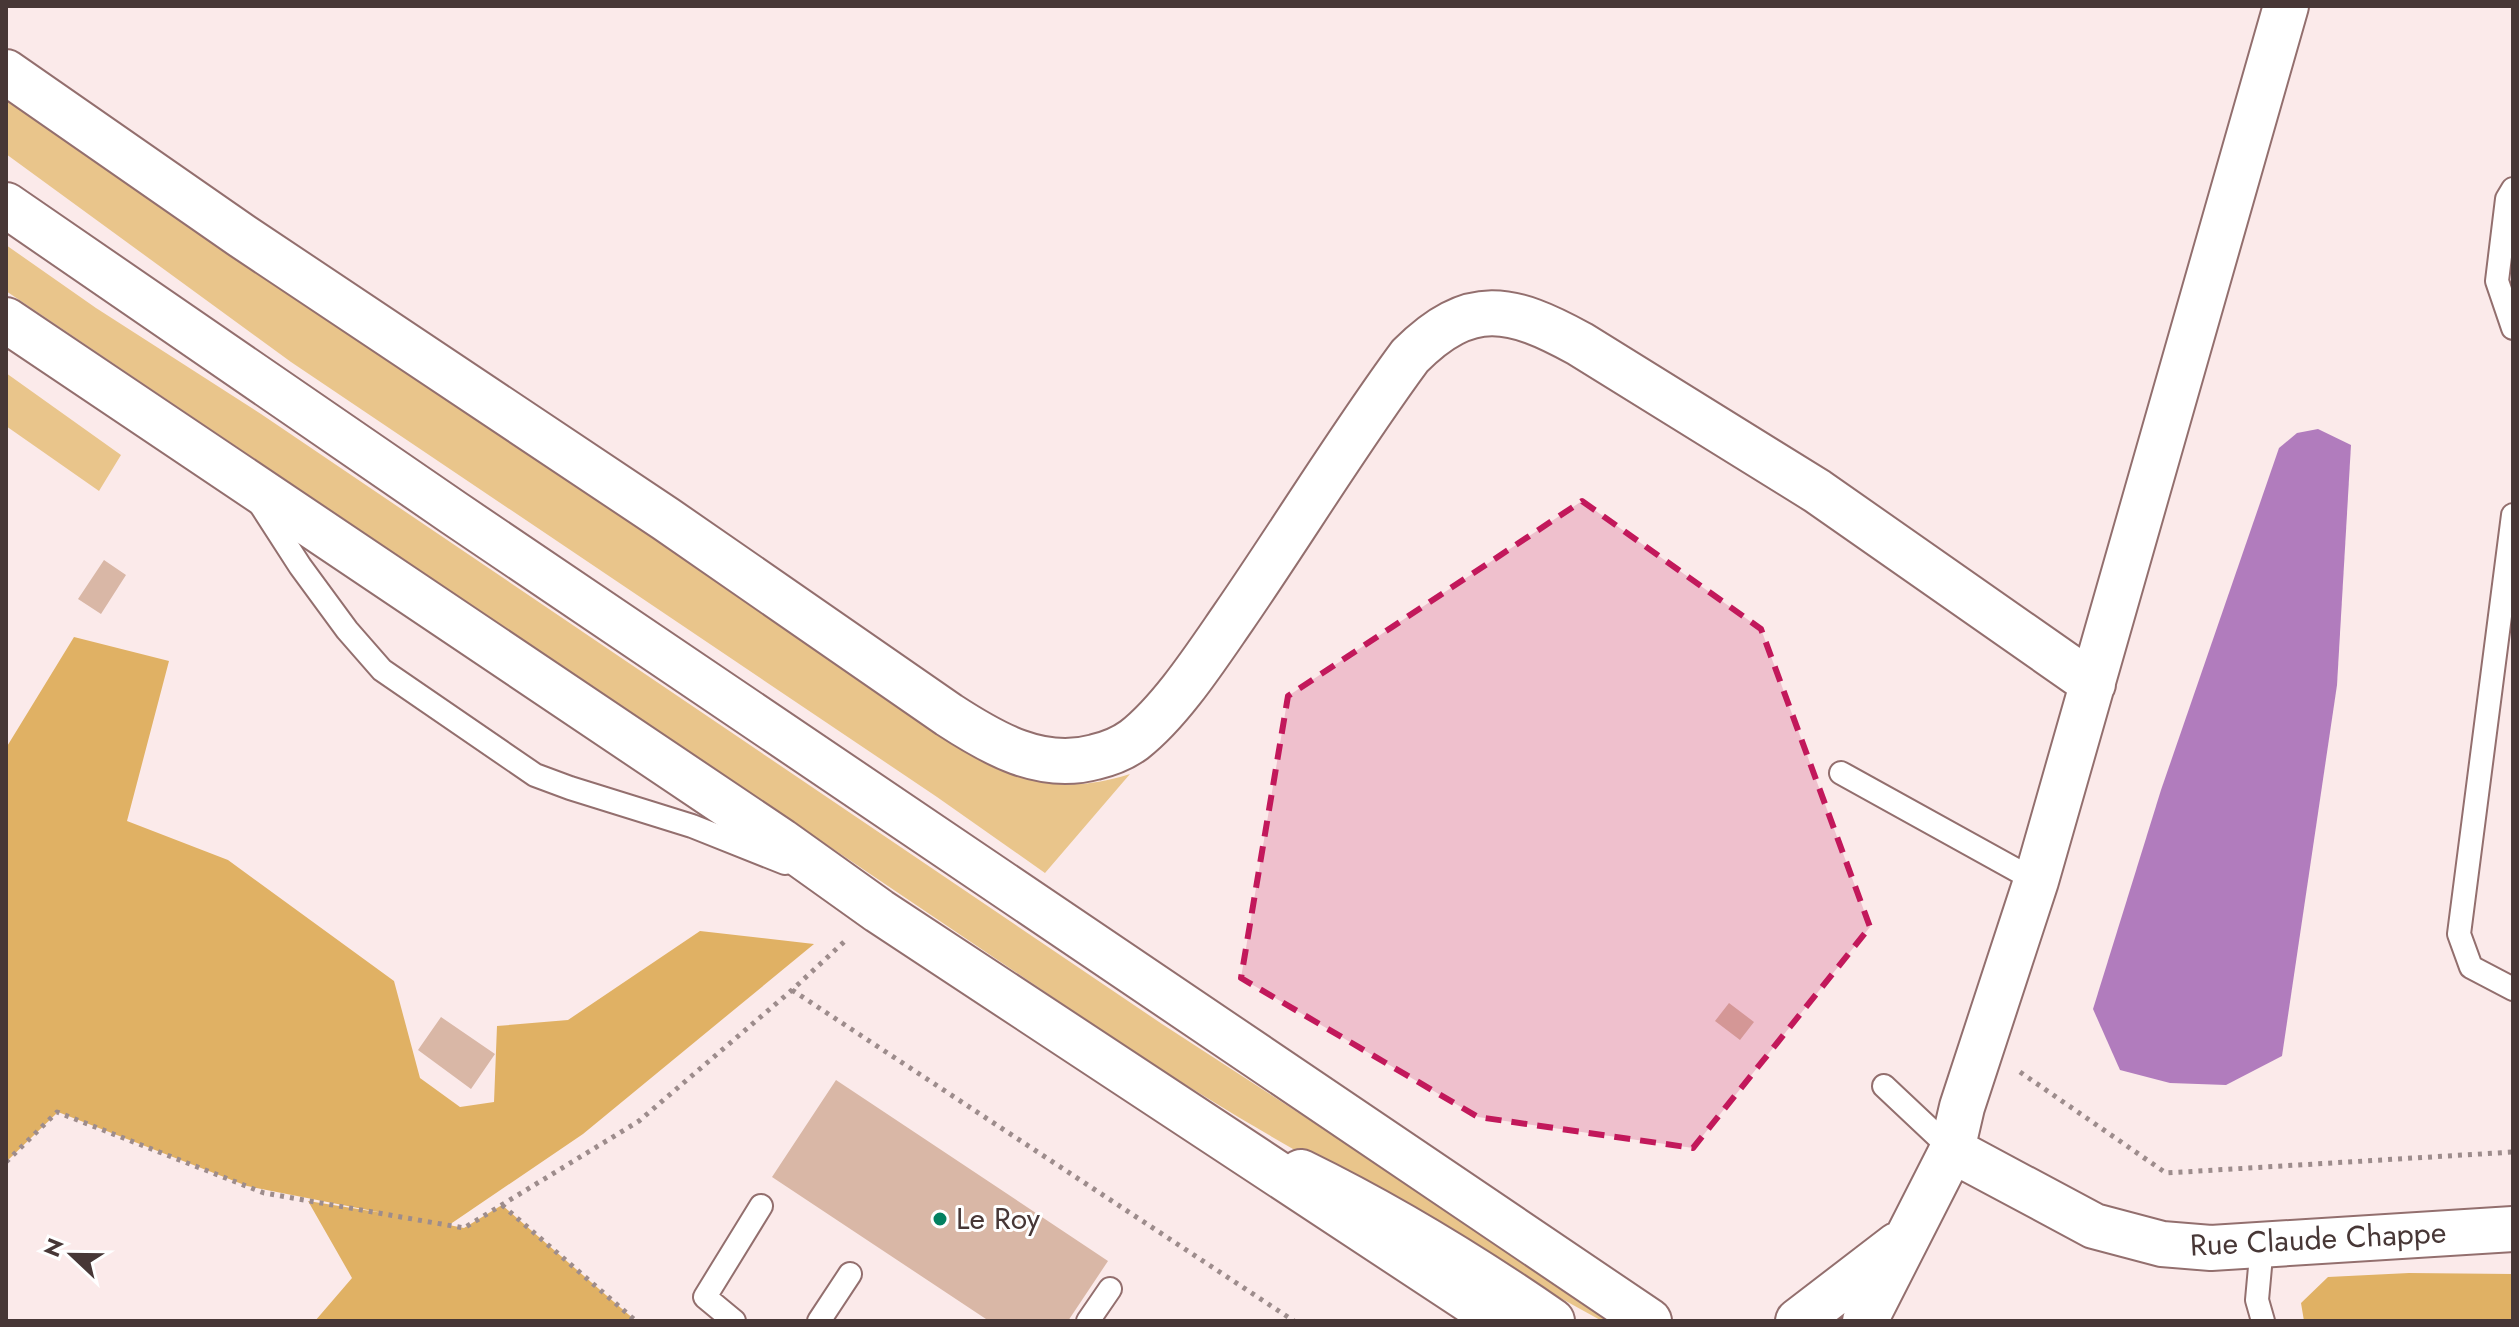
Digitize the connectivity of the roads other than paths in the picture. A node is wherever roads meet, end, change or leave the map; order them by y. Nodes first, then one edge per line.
1 (2286, 6) edge
2 (6, 72) edge
3 (2513, 189) edge
4 (6, 205) edge
5 (6, 320) edge
6 (2513, 328) edge
7 (244, 479) junction
8 (2513, 515) edge
9 (2093, 684) junction
10 (1841, 773) dead end
11 (2036, 881) junction
12 (844, 886) junction
13 (2513, 989) edge
14 (1884, 1086) dead end
15 (1194, 1119) junction
16 (1952, 1150) junction
17 (761, 1206) dead end
18 (2513, 1229) edge
19 (1908, 1236) junction
20 (2262, 1245) junction
21 (850, 1274) dead end
22 (1110, 1289) dead end
23 (734, 1321) edge
24 (819, 1321) edge
25 (1088, 1321) edge
26 (1501, 1321) edge
27 (1552, 1321) edge
28 (1649, 1321) edge
29 (1798, 1321) edge
30 (1865, 1321) edge
31 (2263, 1321) edge

1 - 9 street
2 - 9 street
3 - 6 lane
4 - 28 street
5 - 7 street
7 - 12 street
7 - 12 lane
8 - 13 lane
9 - 11 street
10 - 11 lane
11 - 16 street
12 - 15 street
14 - 16 lane
15 - 26 street
15 - 27 street
16 - 19 street
16 - 20 street, Rue Claude Chappe
17 - 23 lane
18 - 20 street, Rue Claude Chappe
19 - 29 street
19 - 30 street
20 - 31 lane
21 - 24 lane
22 - 25 lane

